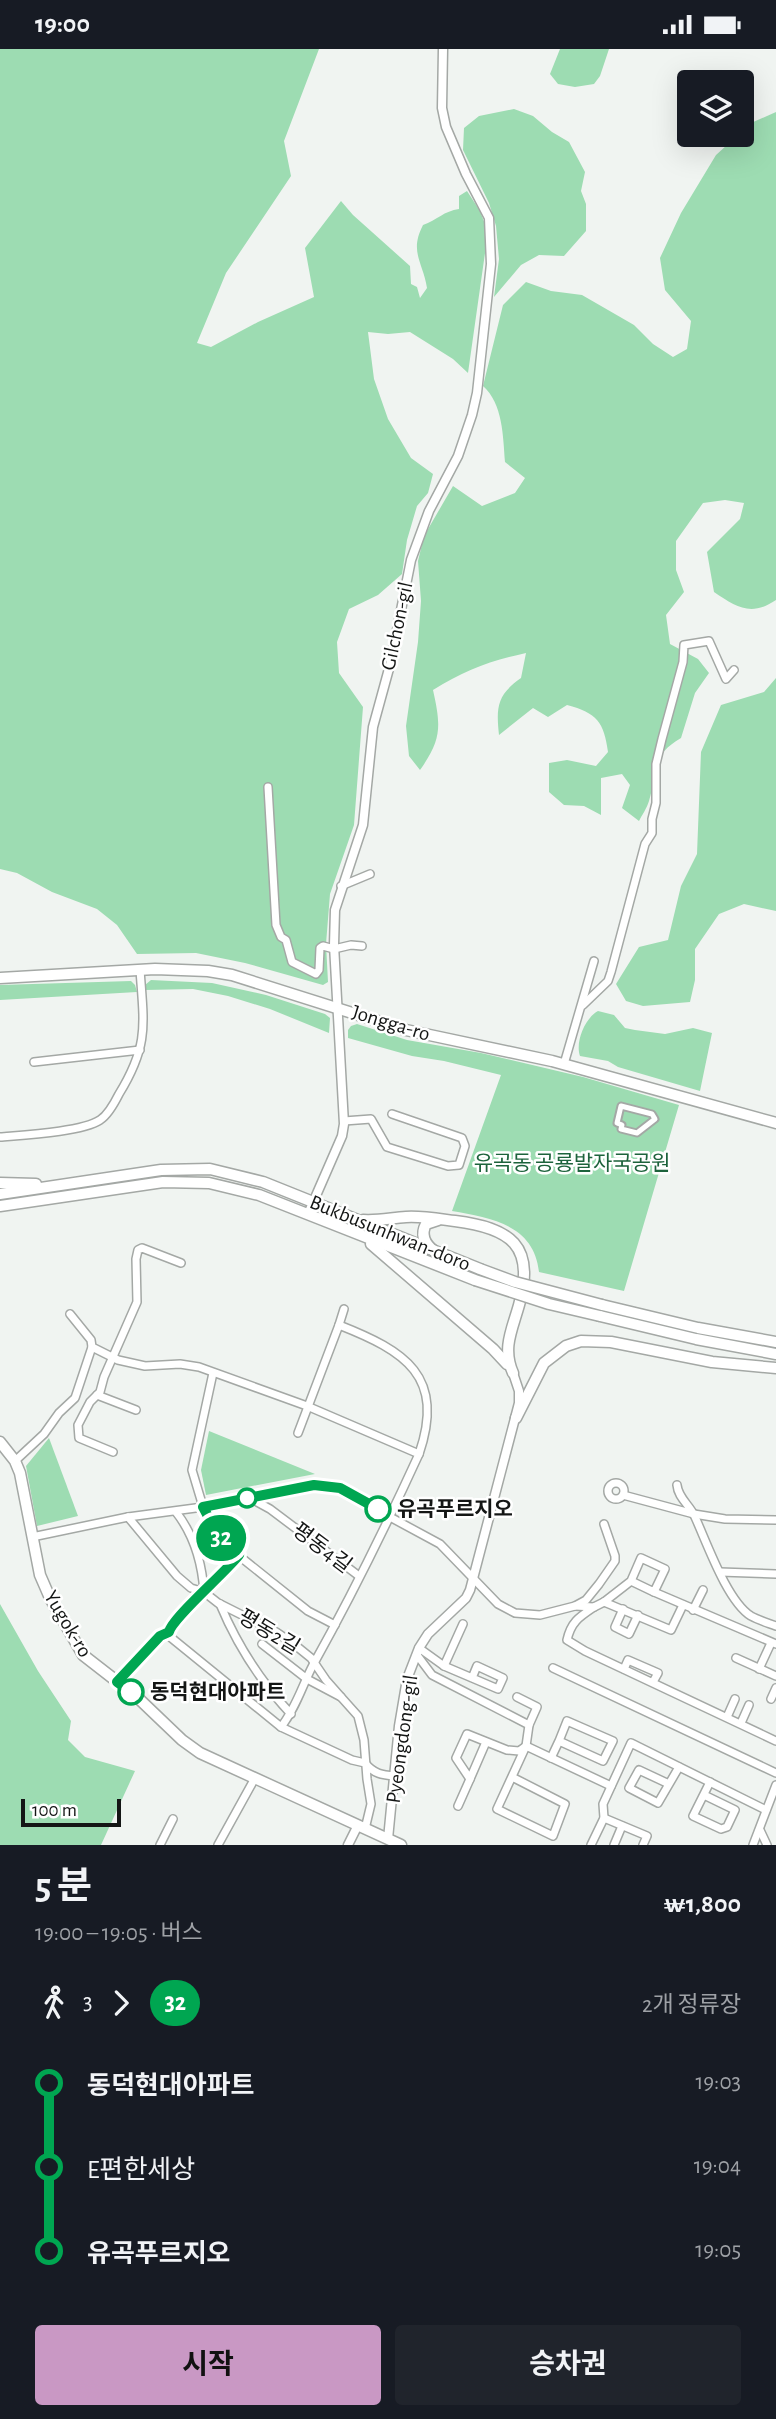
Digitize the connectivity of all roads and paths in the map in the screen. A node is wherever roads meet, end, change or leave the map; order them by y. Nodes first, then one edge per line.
1 (443, 49) edge
2 (734, 670) dead end
3 (268, 787) dead end
4 (370, 874) dead end
5 (341, 887) junction
6 (362, 946) dead end
7 (334, 949) junction
8 (594, 961) dead end
9 (140, 970) junction
10 (0, 978) edge
11 (583, 1005) junction
12 (339, 1007) junction
13 (140, 1050) junction
14 (34, 1062) dead end
15 (564, 1064) junction
16 (652, 1114) joint
17 (392, 1115) dead end
18 (344, 1121) junction
19 (776, 1123) edge
20 (0, 1137) edge
21 (0, 1183) edge
22 (65, 1184) junction
23 (0, 1194) edge
24 (313, 1202) junction
25 (1, 1206) edge
26 (308, 1214) junction
27 (348, 1217) junction
28 (442, 1219) junction
29 (353, 1233) junction
30 (438, 1254) junction
31 (181, 1263) dead end
32 (344, 1309) dead end
33 (601, 1311) junction
34 (70, 1314) dead end
35 (339, 1325) junction
36 (776, 1342) edge
37 (92, 1347) junction
38 (776, 1354) edge
39 (114, 1357) junction
40 (776, 1368) edge
41 (213, 1373) junction
42 (513, 1373) junction
43 (97, 1395) junction
44 (307, 1406) junction
45 (136, 1410) dead end
46 (516, 1418) junction
47 (298, 1433) dead end
48 (0, 1442) edge
49 (113, 1452) dead end
50 (419, 1454) junction
51 (15, 1461) junction
52 (677, 1485) dead end
53 (623, 1495) dead end
54 (250, 1497) junction
55 (203, 1507) junction
56 (176, 1511) junction
57 (694, 1514) junction
58 (128, 1517) junction
59 (390, 1517) junction
60 (776, 1520) edge
61 (604, 1524) dead end
62 (32, 1537) junction
63 (239, 1555) junction
64 (720, 1572) junction
65 (776, 1574) edge
66 (359, 1576) junction
67 (474, 1577) junction
68 (631, 1581) junction
69 (703, 1590) dead end
70 (204, 1592) junction
71 (654, 1592) junction
72 (604, 1602) junction
73 (220, 1604) junction
74 (683, 1605) junction
75 (576, 1606) junction
76 (594, 1607) junction
77 (623, 1609) junction
78 (693, 1610) junction
79 (638, 1615) junction
80 (463, 1624) dead end
81 (335, 1625) junction
82 (776, 1626) edge
83 (169, 1632) junction
84 (773, 1643) edge
85 (262, 1644) dead end
86 (418, 1651) junction
87 (736, 1658) dead end
88 (315, 1662) junction
89 (444, 1665) junction
90 (552, 1668) dead end
91 (759, 1669) junction
92 (776, 1677) edge
93 (472, 1678) dead end
94 (307, 1679) junction
95 (117, 1682) junction
96 (776, 1688) edge
97 (341, 1697) junction
98 (517, 1697) dead end
99 (735, 1699) dead end
100 (771, 1699) dead end
101 (749, 1705) dead end
102 (291, 1714) junction
103 (727, 1717) junction
104 (741, 1723) junction
105 (528, 1725) junction
106 (281, 1727) junction
107 (559, 1741) junction
108 (776, 1741) edge
109 (486, 1742) junction
110 (526, 1746) junction
111 (551, 1758) junction
112 (365, 1763) junction
113 (679, 1767) junction
114 (776, 1773) edge
115 (380, 1774) junction
116 (395, 1776) junction
117 (512, 1777) junction
118 (255, 1778) junction
119 (470, 1779) junction
120 (710, 1782) junction
121 (669, 1784) junction
122 (776, 1785) edge
123 (611, 1786) junction
124 (368, 1792) junction
125 (704, 1795) junction
126 (458, 1806) dead end
127 (765, 1810) junction
128 (604, 1818) junction
129 (173, 1819) dead end
130 (622, 1826) junction
131 (361, 1827) junction
132 (759, 1829) junction
133 (388, 1839) junction
134 (160, 1845) edge
135 (218, 1845) edge
136 (348, 1845) edge
137 (401, 1845) edge
138 (591, 1845) edge
139 (614, 1845) edge
140 (643, 1845) edge
141 (753, 1845) edge
142 (767, 1845) edge

1 - 5 street, Gilchon-gil
2 - 11 street
3 - 7 street
4 - 5 street
5 - 7 street, Gilchon-gil
6 - 7 street
7 - 12 street, Gilchon-gil
8 - 11 street
9 - 10 main road, Jongga-ro
9 - 12 main road, Jongga-ro
9 - 13 street
11 - 15 street
12 - 15 main road, Jongga-ro
12 - 18 street, Gilchon-gil
13 - 14 street
13 - 20 street
15 - 19 main road, Jongga-ro
16 - 16 street
17 - 18 street
18 - 24 street, Gilchon-gil
21 - 22 main road
22 - 23 main road, Bukbusunhwan-doro
22 - 24 main road, Bukbusunhwan-doro
24 - 26 street, Gilchon-gil
24 - 27 main road, Bukbusunhwan-doro
25 - 26 main road, Bukbusunhwan-doro
26 - 29 main road, Bukbusunhwan-doro
27 - 28 main road
27 - 30 main road, Bukbusunhwan-doro
28 - 30 main road
28 - 42 main road
29 - 33 main road, Bukbusunhwan-doro, bridge
29 - 42 main road
30 - 33 main road, Bukbusunhwan-doro, bridge
31 - 39 street
32 - 35 street
33 - 36 main road, Bukbusunhwan-doro
33 - 38 main road, Bukbusunhwan-doro
34 - 37 street
35 - 44 street
35 - 50 street, 평동4길
37 - 39 street
37 - 51 street
39 - 41 street
39 - 43 street
40 - 46 main road
41 - 44 street
41 - 55 street
42 - 46 street, Pyeongdong-gil
43 - 45 street
43 - 49 street
44 - 47 street
44 - 50 street
46 - 67 street, Pyeongdong-gil
48 - 51 main road, Yugok-ro
50 - 59 street, 평동4길
51 - 62 main road, Yugok-ro
52 - 57 street
53 - 57 street
54 - 55 street
54 - 59 street
54 - 66 street, 평동4길
55 - 56 street
55 - 63 street
56 - 58 street
56 - 70 street
57 - 60 street
57 - 64 street
58 - 62 street
58 - 70 street, 평동2길
59 - 66 street, 평동4길
59 - 67 street
61 - 75 street
62 - 95 main road, Yugok-ro
63 - 70 street
63 - 81 street
64 - 65 street
64 - 82 street
66 - 81 street, 평동4길
67 - 75 street
67 - 86 street, Pyeongdong-gil
68 - 71 street
68 - 71 street
68 - 72 street
69 - 78 street
70 - 73 street, 평동2길
70 - 83 street
71 - 74 street
72 - 76 street
72 - 77 street
73 - 88 street, 평동2길
73 - 102 street, 평동2길
74 - 78 street
74 - 79 street
75 - 76 street
76 - 103 street
77 - 79 street
77 - 79 street
78 - 84 street
80 - 89 street
81 - 88 street, 평동4길
83 - 95 street
83 - 106 street
84 - 91 street
85 - 94 street, 평동2길
86 - 89 street
86 - 105 street
86 - 116 street, Pyeongdong-gil
87 - 91 street
88 - 94 street, 평동4길
88 - 97 street, 평동2길
89 - 93 street
90 - 114 street
91 - 92 street
94 - 97 street, 평동2길
94 - 102 street, 평동4길
95 - 118 main road, Yugok-ro
96 - 100 street
97 - 112 street, 평동2길
98 - 105 street
99 - 103 street
101 - 104 street
102 - 106 street, 평동4길
103 - 104 street
104 - 108 street
105 - 110 street
106 - 112 street
107 - 107 street
107 - 111 street
109 - 110 street
109 - 119 street
109 - 119 street
110 - 111 street
110 - 117 street
111 - 123 street
112 - 115 street
112 - 124 street, 평동2길
113 - 120 street
113 - 121 street
113 - 123 street
115 - 116 street
115 - 124 street
116 - 133 street, Pyeongdong-gil
117 - 117 street
118 - 131 main road, Yugok-ro
118 - 135 street
119 - 126 street
120 - 125 street
120 - 127 street
121 - 121 street
122 - 127 street
123 - 128 street
124 - 131 street, 평동2길
125 - 125 street
127 - 132 street
128 - 130 street
128 - 138 street
129 - 134 street
130 - 139 street
130 - 140 street
131 - 133 main road, Yugok-ro
131 - 136 street
132 - 141 street
132 - 142 street
133 - 137 main road, Yugok-ro

